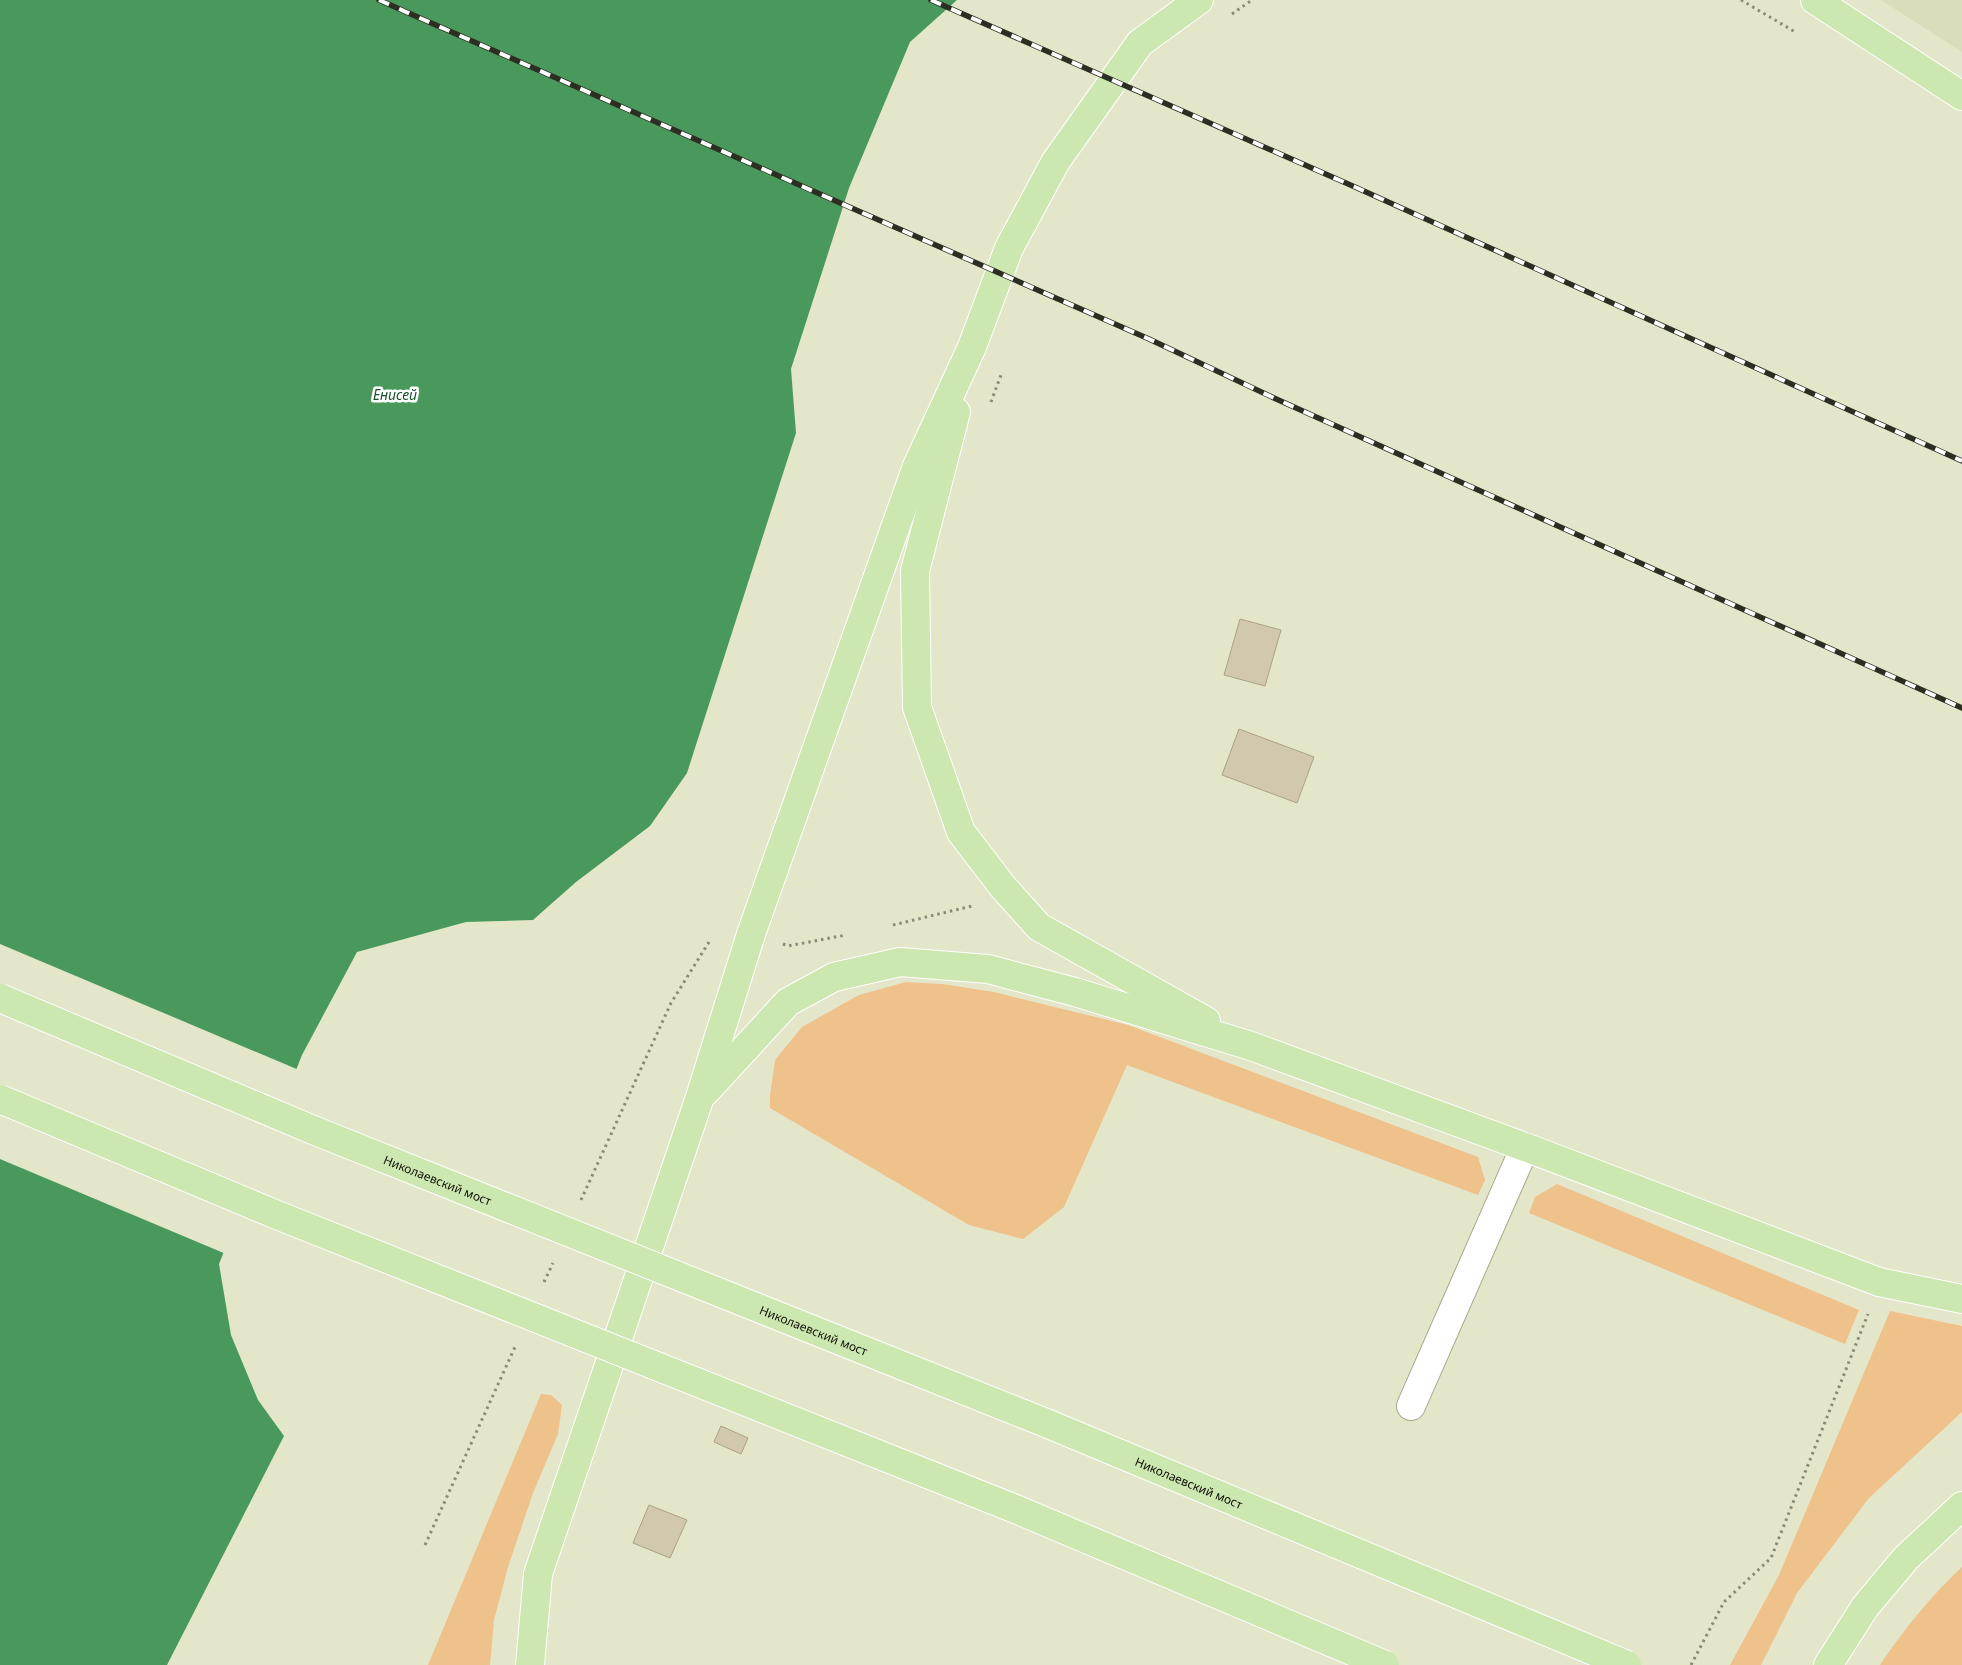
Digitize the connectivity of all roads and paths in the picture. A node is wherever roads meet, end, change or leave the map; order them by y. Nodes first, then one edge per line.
1 (1199, 0) edge
2 (1815, 0) edge
3 (1962, 96) edge
4 (972, 347) junction
5 (0, 998) edge
6 (1251, 1046) junction
7 (700, 1097) junction
8 (0, 1099) edge
9 (1525, 1147) junction
10 (1962, 1299) edge
11 (1870, 1307) dead end
12 (1412, 1406) dead end
13 (1962, 1506) edge
14 (530, 1665) edge
15 (1385, 1665) edge
16 (1627, 1665) edge
17 (1691, 1665) edge
18 (1828, 1665) edge

1 - 4 main road
2 - 3 main road
4 - 6 main road
4 - 7 main road
5 - 16 main road, Николаевский мост, bridge
6 - 7 main road
6 - 9 main road
7 - 14 main road
8 - 15 main road, bridge
9 - 10 main road
9 - 12 lane
11 - 17 path
13 - 18 main road

